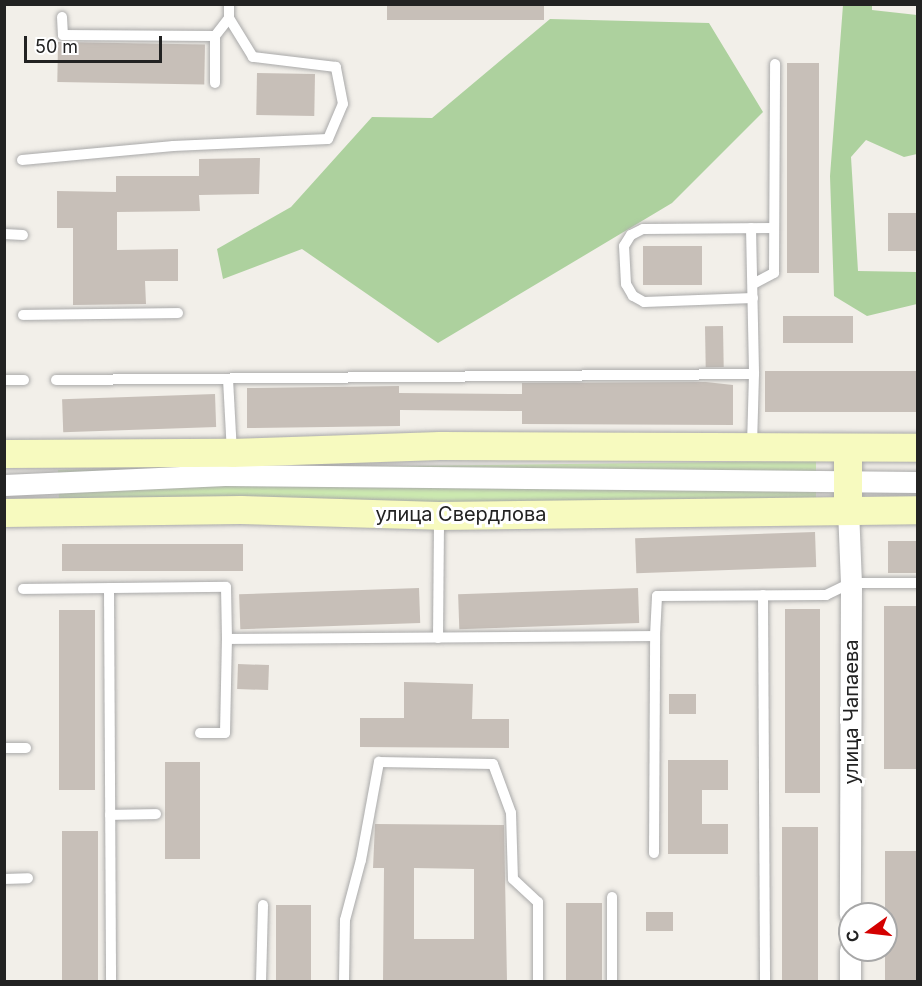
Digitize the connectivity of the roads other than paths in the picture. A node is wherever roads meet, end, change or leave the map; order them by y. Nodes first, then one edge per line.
1 (229, 4) edge
2 (62, 17) dead end
3 (229, 18) junction
4 (215, 36) junction
5 (775, 64) dead end
6 (214, 83) dead end
7 (22, 160) dead end
8 (751, 228) junction
9 (774, 228) junction
10 (4, 234) edge
11 (23, 235) dead end
12 (753, 284) junction
13 (753, 298) junction
14 (178, 313) dead end
15 (23, 315) dead end
16 (754, 374) junction
17 (228, 379) junction
18 (4, 380) edge
19 (24, 380) dead end
20 (56, 380) dead end
21 (752, 448) junction
22 (918, 448) edge
23 (848, 449) junction
24 (232, 453) junction
25 (4, 454) edge
26 (918, 482) edge
27 (4, 485) edge
28 (847, 496) junction
29 (918, 510) edge
30 (4, 513) edge
31 (439, 516) junction
32 (851, 583) junction
33 (918, 583) edge
34 (109, 588) junction
35 (23, 589) dead end
36 (763, 595) junction
37 (655, 636) junction
38 (438, 638) junction
39 (226, 639) junction
40 (200, 733) dead end
41 (4, 748) edge
42 (26, 748) dead end
43 (156, 814) dead end
44 (110, 815) junction
45 (654, 853) dead end
46 (28, 878) dead end
47 (4, 879) edge
48 (612, 897) dead end
49 (850, 902) edge
50 (263, 904) dead end
51 (850, 962) edge
52 (111, 981) edge
53 (261, 981) edge
54 (344, 981) edge
55 (538, 981) edge
56 (612, 981) edge
57 (765, 981) edge
58 (850, 981) edge

1 - 3 lane
2 - 4 lane
3 - 4 lane
3 - 7 lane
4 - 6 lane
5 - 9 lane
8 - 9 lane
8 - 12 lane
8 - 13 lane
9 - 12 lane
10 - 11 lane
12 - 13 lane
13 - 16 lane
14 - 15 lane
16 - 17 lane
16 - 21 lane
17 - 20 lane
17 - 24 lane
18 - 19 lane
21 - 23 street
21 - 24 street
22 - 23 street
23 - 28 street
24 - 25 street
26 - 28 street
27 - 28 street
28 - 29 street, улица Свердлова
28 - 31 street, улица Свердлова
28 - 32 street, улица Чапаева
30 - 31 street, улица Свердлова
31 - 38 lane
32 - 33 lane
32 - 36 lane
32 - 49 street, улица Чапаева
34 - 35 lane
34 - 39 lane
34 - 44 lane
36 - 37 lane
36 - 57 lane
37 - 38 lane
37 - 45 lane
38 - 39 lane
39 - 40 lane
41 - 42 lane
43 - 44 lane
44 - 52 lane
46 - 47 lane
48 - 56 lane
50 - 53 lane
51 - 58 street
54 - 55 lane

